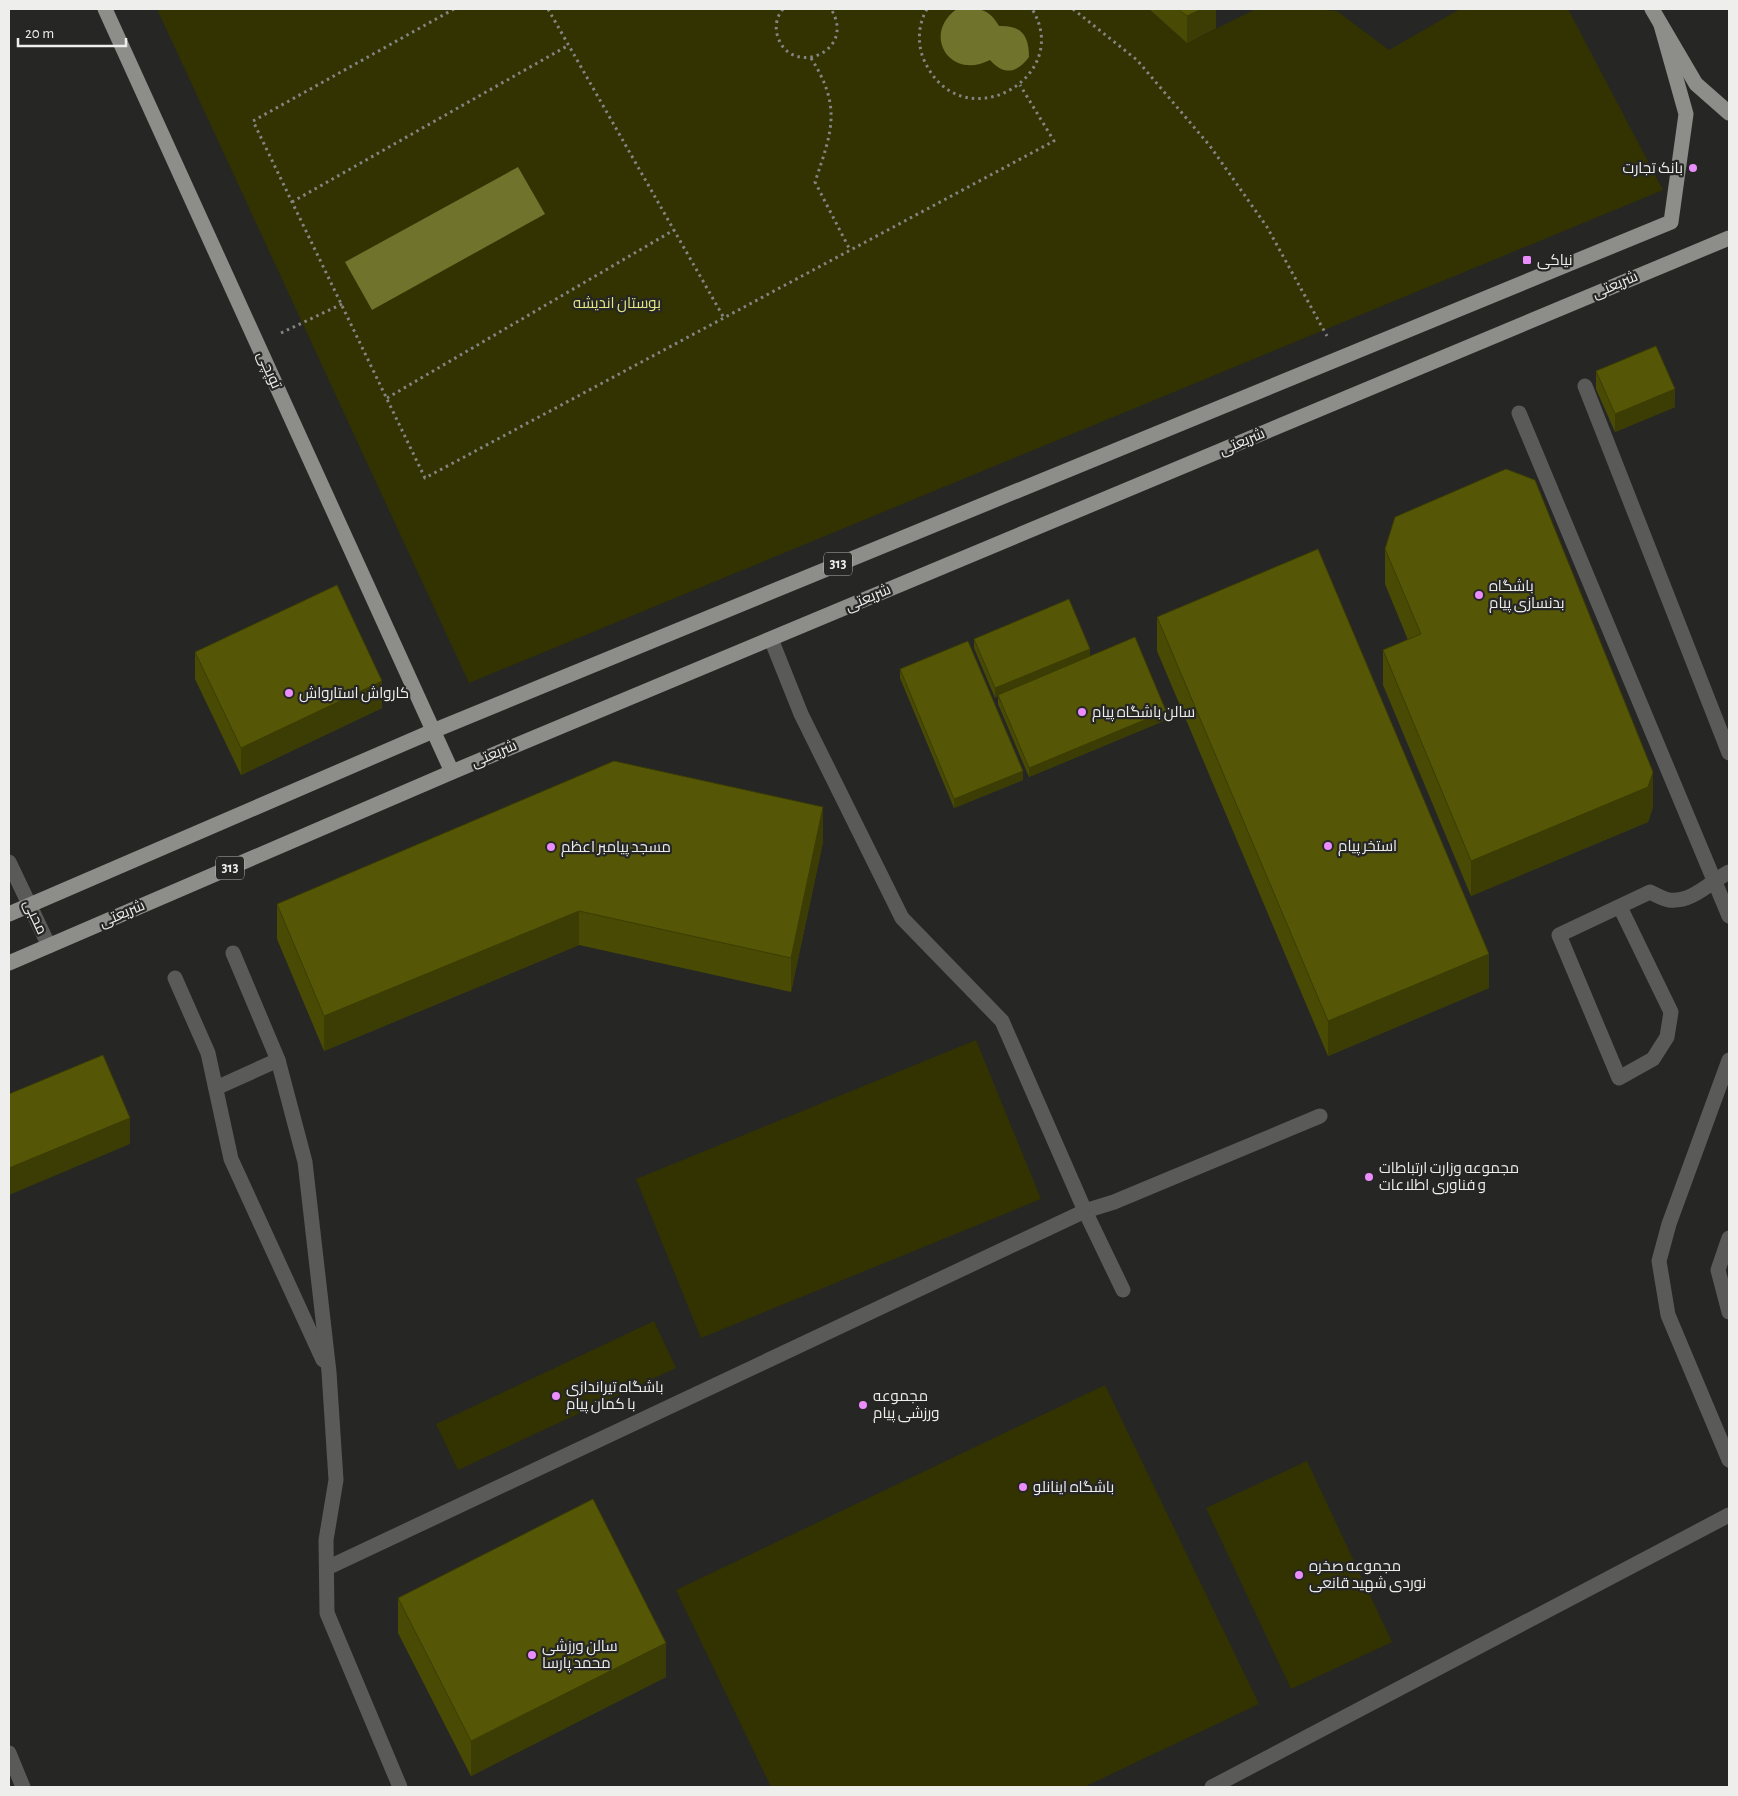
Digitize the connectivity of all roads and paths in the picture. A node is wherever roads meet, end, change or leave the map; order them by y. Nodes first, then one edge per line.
1 (105, 9) edge
2 (454, 9) edge
3 (548, 9) edge
4 (783, 9) edge
5 (831, 9) edge
6 (927, 9) edge
7 (1032, 9) edge
8 (1073, 9) edge
9 (1652, 9) edge
10 (1661, 25) junction
11 (569, 45) junction
12 (811, 58) junction
13 (1020, 85) junction
14 (1729, 113) edge
15 (292, 202) junction
16 (674, 230) junction
17 (1729, 238) edge
18 (850, 250) junction
19 (342, 304) junction
20 (724, 318) junction
21 (257, 345) junction
22 (1340, 358) junction
23 (1585, 386) dead end
24 (387, 398) junction
25 (1519, 414) dead end
26 (770, 639) junction
27 (433, 731) junction
28 (1729, 753) edge
29 (452, 772) junction
30 (9, 862) edge
31 (1729, 872) edge
32 (1714, 880) junction
33 (30, 905) junction
34 (1620, 907) junction
35 (9, 914) edge
36 (1729, 916) edge
37 (49, 946) junction
38 (234, 953) dead end
39 (9, 963) edge
40 (175, 978) dead end
41 (278, 1060) junction
42 (1729, 1060) edge
43 (216, 1088) junction
44 (1320, 1116) dead end
45 (1084, 1211) junction
46 (1729, 1238) edge
47 (1123, 1290) dead end
48 (1729, 1312) edge
49 (329, 1372) junction
50 (1729, 1460) edge
51 (1729, 1515) edge
52 (327, 1568) junction
53 (9, 1753) edge
54 (23, 1787) edge
55 (400, 1787) edge
56 (1212, 1787) edge

1 - 21 main road, توپچی
2 - 15 path
3 - 11 path
4 - 12 path
5 - 12 path
6 - 13 path
7 - 13 path
8 - 22 path
9 - 10 main road
10 - 14 main road
10 - 22 main road, 313
11 - 15 path
11 - 16 path
12 - 18 path
13 - 18 path
15 - 19 path
16 - 20 path
16 - 24 path
17 - 26 main road, شریعتی / 313
18 - 20 path
19 - 21 path
19 - 24 path
20 - 24 path
21 - 27 main road, توپچی
22 - 27 main road, 313
23 - 28 street
25 - 32 street
26 - 29 main road, شریعتی / 313
26 - 45 street
27 - 29 main road, توپچی
27 - 33 main road, 313
29 - 37 main road, شریعتی / 313
30 - 33 street, محبی
31 - 32 street
32 - 34 street
32 - 36 street
33 - 35 main road, 313
33 - 37 street, محبی
34 - 34 street
37 - 39 main road, شریعتی / 313
38 - 41 street
40 - 43 street
41 - 43 street
41 - 49 street
42 - 50 street
43 - 49 street
44 - 45 street
45 - 47 street
45 - 52 street
46 - 48 street
49 - 52 street
51 - 56 street
52 - 55 street
53 - 54 street

